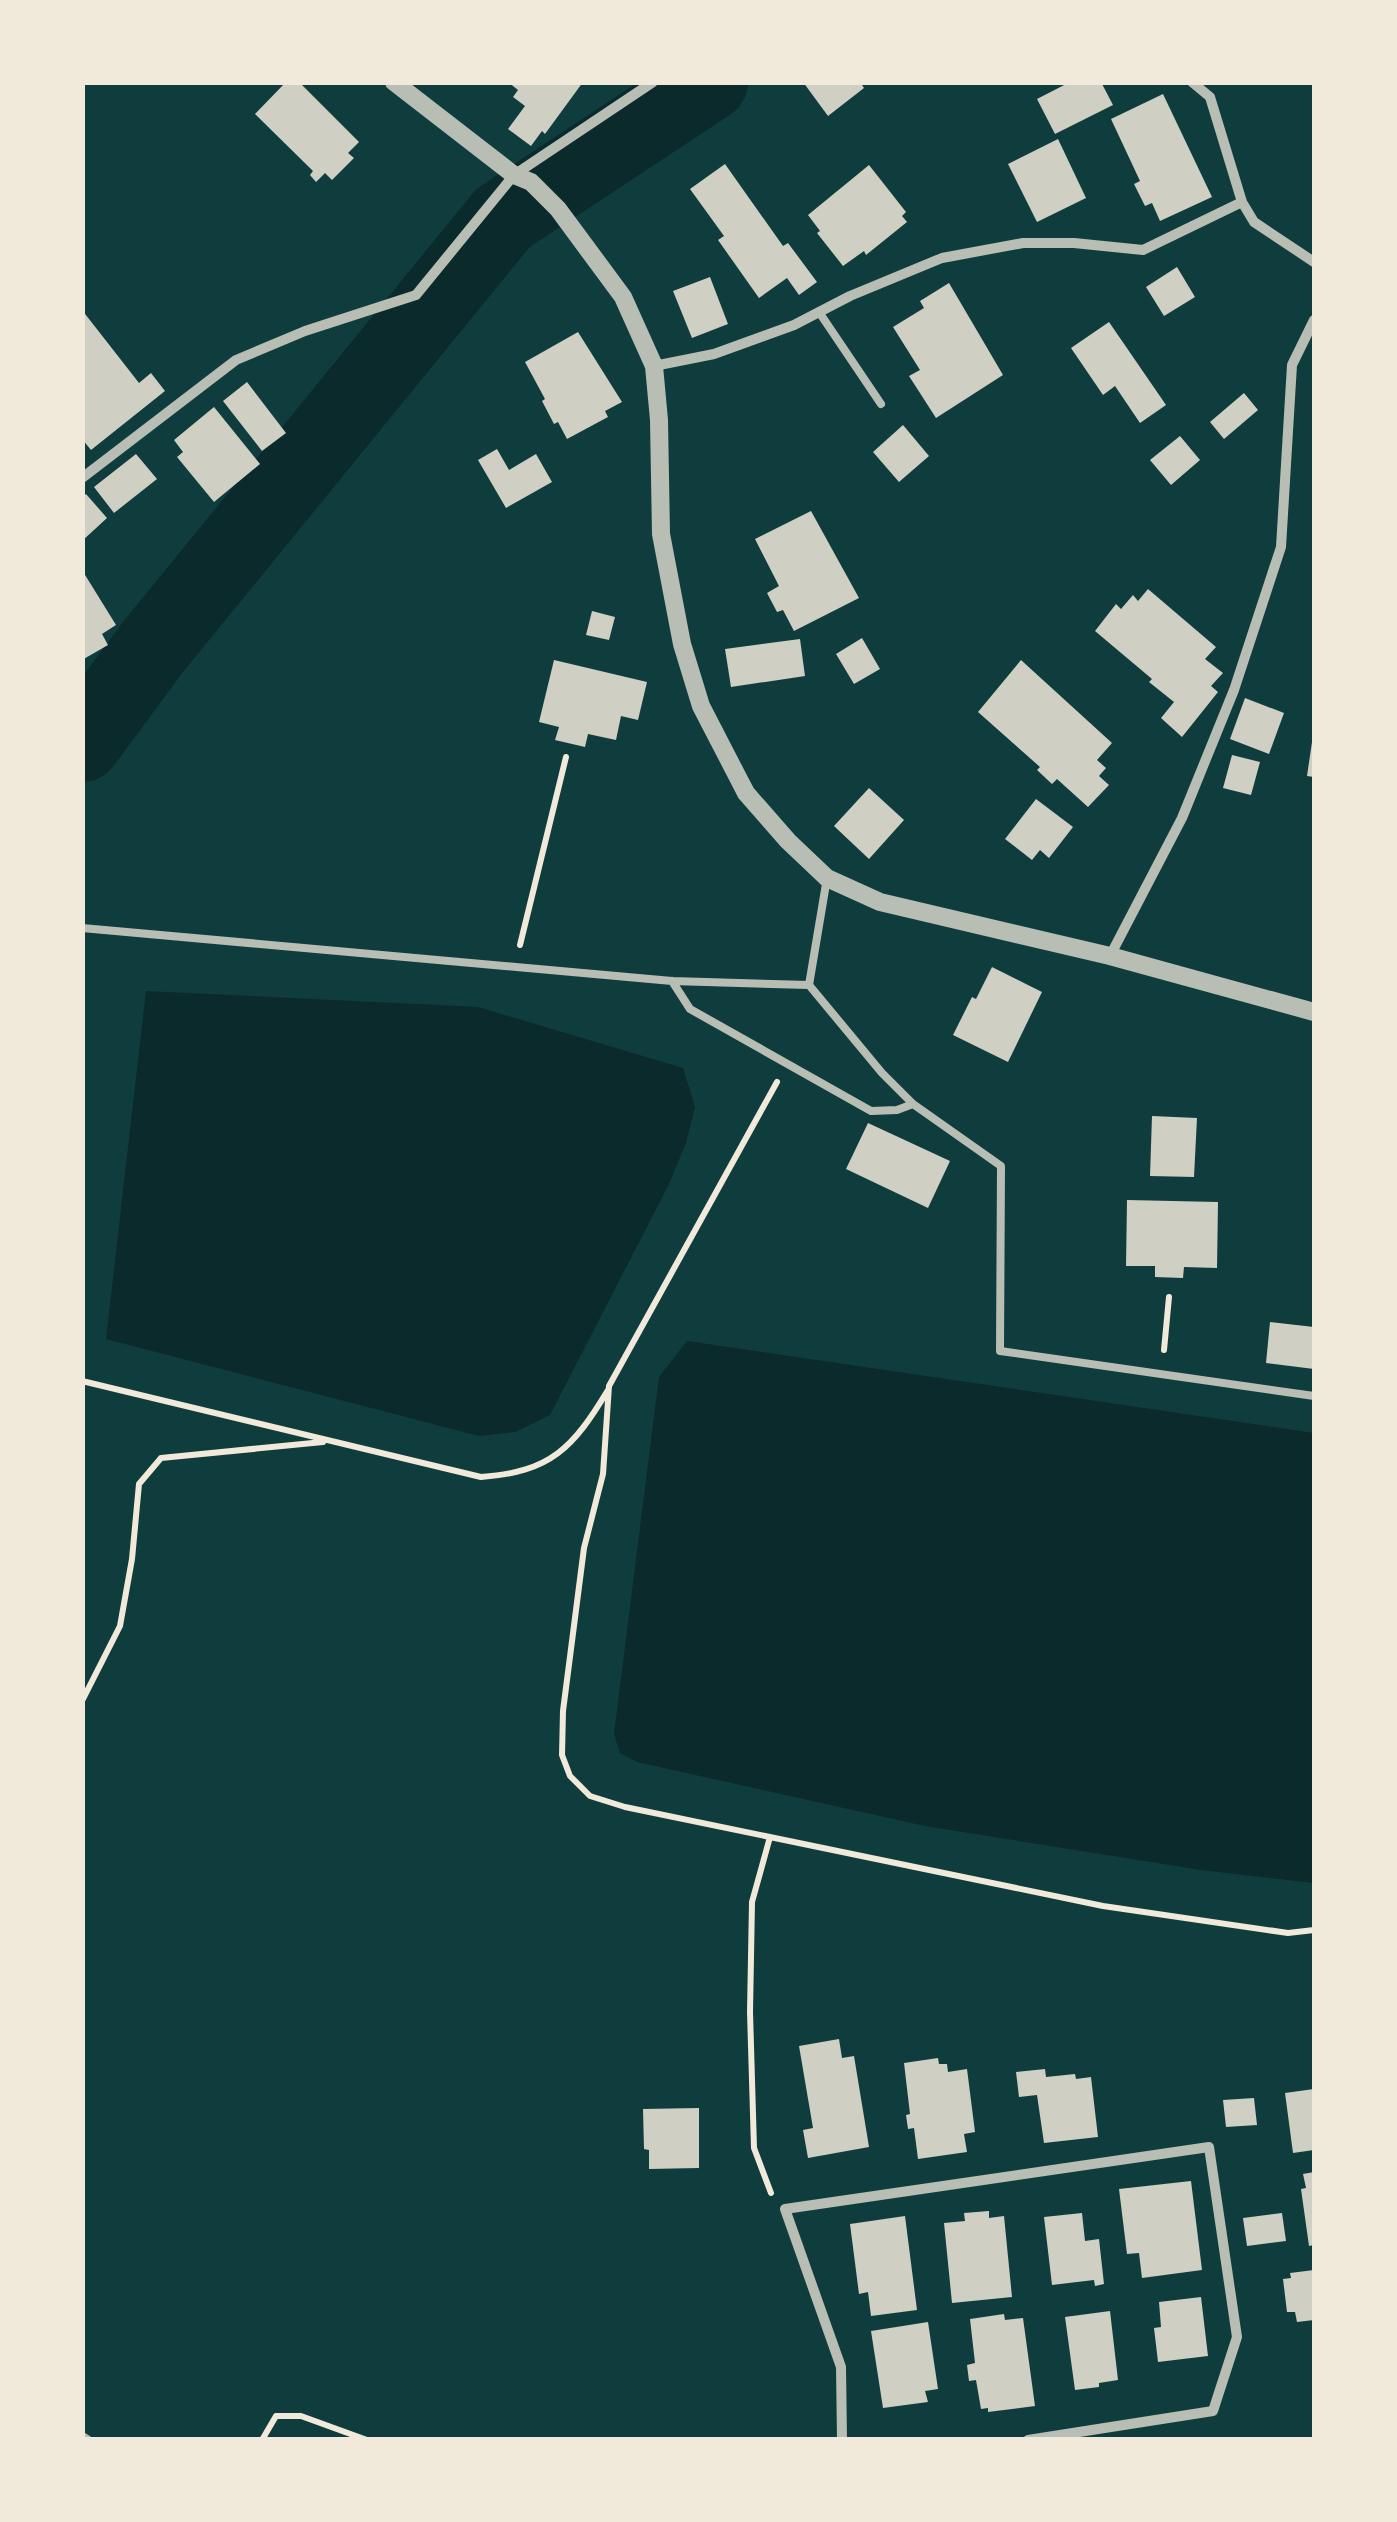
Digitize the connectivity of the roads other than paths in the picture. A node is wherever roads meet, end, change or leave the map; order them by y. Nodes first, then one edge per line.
1 (394, 82) edge
2 (653, 82) edge
3 (1192, 82) edge
4 (522, 179) junction
5 (1242, 202) junction
6 (1314, 262) edge
7 (819, 312) junction
8 (1314, 320) edge
9 (654, 366) junction
10 (880, 404) dead end
11 (82, 478) edge
12 (826, 878) junction
13 (82, 928) edge
14 (1110, 956) junction
15 (672, 981) junction
16 (809, 986) junction
17 (1314, 1012) edge
18 (913, 1104) junction
19 (1314, 1396) edge
20 (1086, 2436) edge
21 (842, 2440) edge
22 (1028, 2440) edge

1 - 4 street
2 - 4 street
3 - 5 street
4 - 9 street
4 - 11 street
5 - 6 street
5 - 7 street
7 - 9 street
7 - 10 lane
8 - 14 street
9 - 12 street
12 - 14 street
12 - 16 lane
13 - 15 lane
14 - 17 street
15 - 16 lane
15 - 18 lane
16 - 18 lane
18 - 19 lane
20 - 21 street
20 - 22 street

